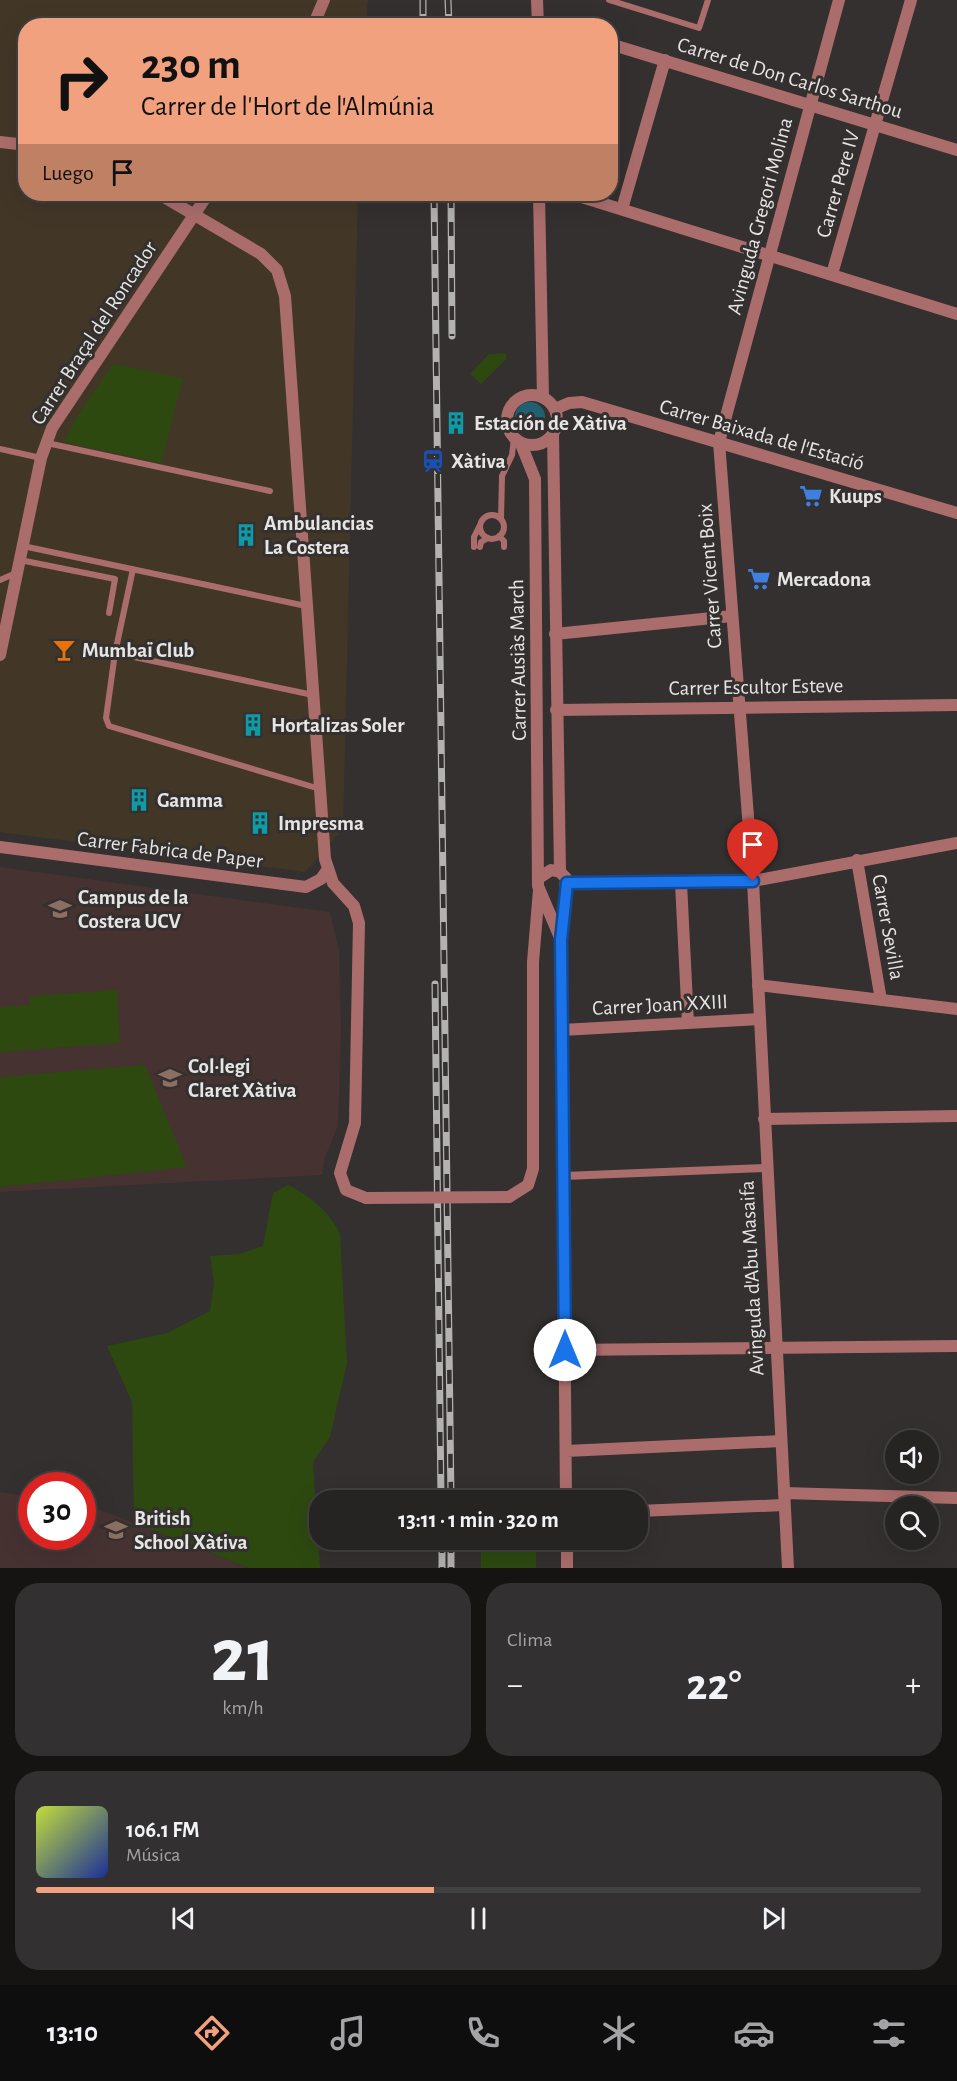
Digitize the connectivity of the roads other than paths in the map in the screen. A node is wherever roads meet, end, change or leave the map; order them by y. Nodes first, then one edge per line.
1 (324, 0) edge
2 (537, 0) edge
3 (609, 0) edge
4 (708, 0) edge
5 (839, 0) edge
6 (911, 0) edge
7 (316, 18) edge
8 (541, 18) edge
9 (618, 46) edge
10 (665, 60) junction
11 (811, 106) junction
12 (875, 126) junction
13 (0, 142) edge
14 (18, 144) edge
15 (957, 150) edge
16 (172, 201) edge
17 (203, 201) edge
18 (539, 201) edge
19 (595, 201) edge
20 (622, 209) junction
21 (195, 213) junction
22 (769, 255) junction
23 (832, 274) junction
24 (957, 314) edge
25 (543, 397) junction
26 (555, 409) junction
27 (553, 435) junction
28 (518, 441) junction
29 (719, 442) junction
30 (46, 443) junction
31 (0, 449) edge
32 (41, 459) junction
33 (270, 490) dead end
34 (500, 505) junction
35 (957, 513) edge
36 (490, 515) junction
37 (501, 519) junction
38 (482, 521) junction
39 (499, 536) junction
40 (488, 538) junction
41 (22, 545) junction
42 (504, 547) dead end
43 (20, 559) junction
44 (133, 569) junction
45 (17, 573) junction
46 (0, 580) edge
47 (306, 606) junction
48 (109, 613) dead end
49 (732, 616) junction
50 (555, 634) junction
51 (115, 652) junction
52 (0, 655) edge
53 (313, 695) junction
54 (957, 705) edge
55 (739, 707) junction
56 (556, 710) junction
57 (320, 789) junction
58 (957, 843) edge
59 (0, 847) edge
60 (857, 860) junction
61 (328, 869) junction
62 (560, 872) junction
63 (753, 881) junction
64 (681, 883) junction
65 (540, 887) junction
66 (566, 888) junction
67 (561, 940) junction
68 (758, 985) junction
69 (881, 1000) junction
70 (957, 1009) edge
71 (760, 1019) junction
72 (688, 1023) junction
73 (562, 1030) junction
74 (957, 1116) edge
75 (764, 1119) junction
76 (766, 1168) junction
77 (564, 1176) junction
78 (957, 1346) edge
79 (775, 1347) junction
80 (565, 1350) junction
81 (781, 1441) junction
82 (566, 1451) junction
83 (566, 1490) edge
84 (957, 1498) edge
85 (784, 1499) junction
86 (648, 1510) edge
87 (567, 1550) edge
88 (567, 1568) edge
89 (788, 1568) edge

1 - 7 street
2 - 8 street
3 - 4 lane
5 - 11 street, Avinguda Gregori Molina
6 - 12 street, Carrer Pere IV
9 - 10 street, Carrer de Don Carlos Sarthou
10 - 11 street, Carrer de Don Carlos Sarthou
10 - 20 street
11 - 12 street, Carrer de Don Carlos Sarthou
11 - 22 street, Avinguda Gregori Molina
12 - 15 street, Carrer de Don Carlos Sarthou
12 - 23 street, Carrer Pere IV
13 - 14 street
16 - 21 street
17 - 21 street, Carrer Braçal del Roncador
18 - 25 street
19 - 20 street
20 - 22 street
21 - 30 street, Carrer Braçal del Roncador
21 - 47 street
22 - 23 street
22 - 29 street, Avinguda Gregori Molina
23 - 24 street
25 - 26 street
25 - 28 street
26 - 27 street
26 - 29 street, Carrer Baixada de l'Estació
27 - 28 street
27 - 50 street, Carrer Ausiàs March
28 - 34 lane
28 - 65 street, Carrer Ausiàs March
29 - 35 street, Carrer Baixada de l'Estació
29 - 49 street, Carrer Vicent Boix
30 - 32 street, Carrer Braçal del Roncador
30 - 33 lane
31 - 32 lane
32 - 41 street, Carrer Braçal del Roncador
34 - 36 lane
34 - 37 lane
36 - 37 lane
36 - 38 lane
37 - 39 lane
38 - 40 lane
38 - 40 lane
39 - 40 lane
39 - 42 lane
41 - 43 street, Carrer Braçal del Roncador
41 - 44 lane
43 - 45 street, Carrer Braçal del Roncador
43 - 48 lane
44 - 47 lane
44 - 51 lane
45 - 46 lane
45 - 52 street, Carrer Braçal del Roncador
47 - 53 street
49 - 50 street
49 - 55 street, Carrer Vicent Boix
50 - 56 street, Carrer Ausiàs March
51 - 53 lane
51 - 57 lane
53 - 57 street
54 - 55 street, Carrer Escultor Esteve
55 - 56 street, Carrer Escultor Esteve
55 - 63 street, Carrer Vicent Boix
56 - 62 street, Carrer Ausiàs March
57 - 61 street
58 - 60 street
59 - 61 street, Carrer Fabrica de Paper
60 - 63 street
60 - 69 street, Carrer Sevilla
61 - 65 street, Carrer Ausiàs March, bridge
62 - 65 street
62 - 66 street
63 - 64 street
63 - 68 street, Avinguda d'Abu Masaifa
64 - 66 street
64 - 72 street
65 - 66 street
65 - 67 street, Carrer Ausiàs March
66 - 67 street, Carrer Ausiàs March
67 - 73 street, Carrer Ausiàs March
68 - 69 street
68 - 71 street, Avinguda d'Abu Masaifa
69 - 70 street
71 - 72 street, Carrer Joan XXIII
71 - 75 street, Avinguda d'Abu Masaifa
72 - 73 street, Carrer Joan XXIII
73 - 77 street, Carrer Ausiàs March
74 - 75 street
75 - 76 street, Avinguda d'Abu Masaifa
76 - 77 street
76 - 79 street, Avinguda d'Abu Masaifa
77 - 80 street, Carrer Ausiàs March
78 - 79 street
79 - 80 street
79 - 81 street, Avinguda d'Abu Masaifa
80 - 82 street, Carrer Ausiàs March
81 - 82 street
81 - 85 street, Avinguda d'Abu Masaifa
82 - 83 street, Carrer Ausiàs March
84 - 85 street
85 - 86 street
85 - 89 street, Avinguda d'Abu Masaifa
87 - 88 street

